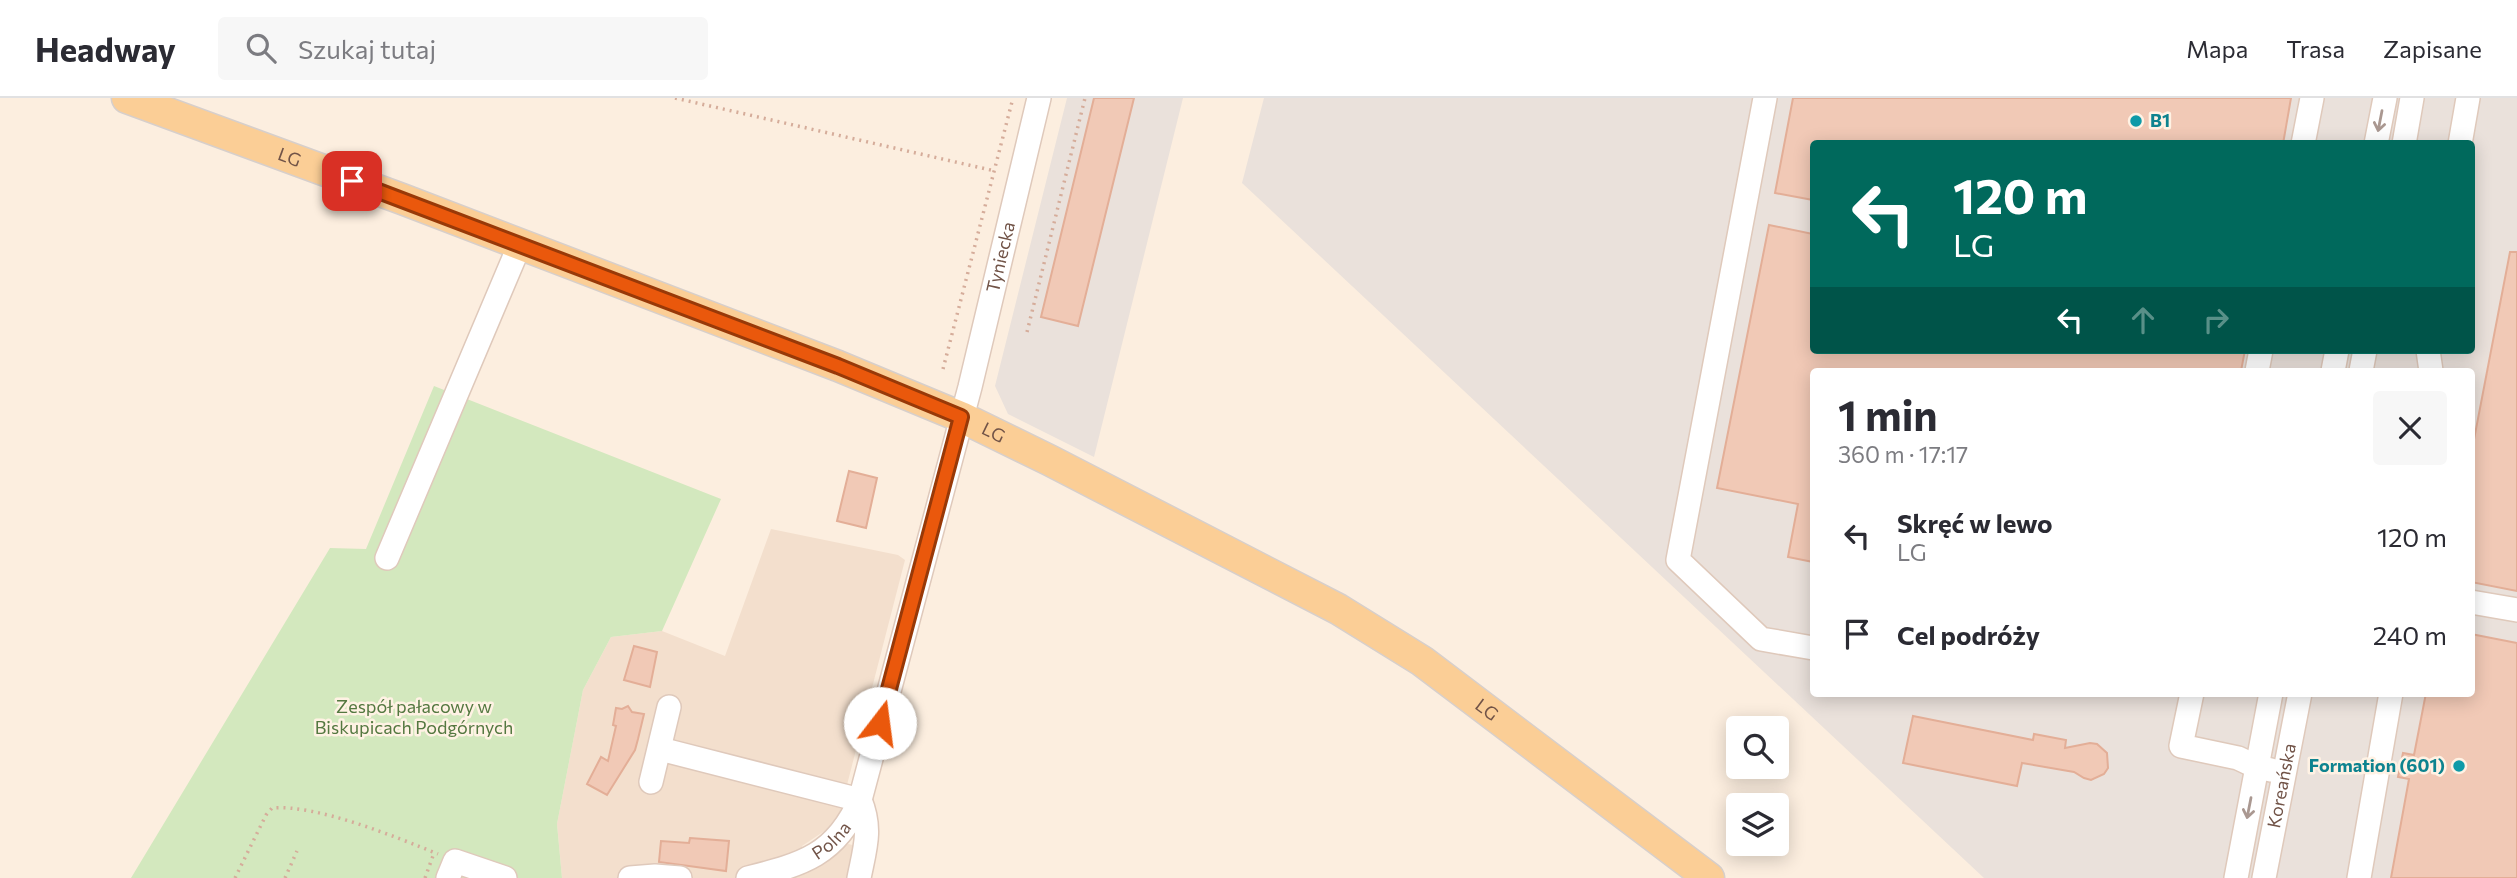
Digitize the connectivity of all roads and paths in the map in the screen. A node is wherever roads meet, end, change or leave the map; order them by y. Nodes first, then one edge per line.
1 (127, 98) edge
2 (675, 98) edge
3 (1013, 98) edge
4 (1039, 98) edge
5 (1085, 98) edge
6 (1765, 98) edge
7 (2312, 98) edge
8 (2385, 98) edge
9 (2412, 98) edge
10 (2468, 98) edge
11 (2304, 140) edge
12 (2377, 140) edge
13 (2405, 140) edge
14 (2461, 140) edge
15 (995, 171) junction
16 (520, 244) junction
17 (1027, 332) dead end
18 (943, 369) dead end
19 (961, 417) junction
20 (387, 558) dead end
21 (2475, 603) edge
22 (2517, 610) edge
23 (1810, 647) edge
24 (2187, 697) edge
25 (2270, 697) edge
26 (2299, 697) edge
27 (2390, 697) edge
28 (669, 707) dead end
29 (660, 750) junction
30 (2257, 767) junction
31 (2285, 772) junction
32 (651, 782) dead end
33 (860, 800) junction
34 (297, 851) dead end
35 (446, 864) edge
36 (235, 878) edge
37 (285, 878) edge
38 (425, 878) edge
39 (505, 878) edge
40 (630, 878) edge
41 (680, 878) edge
42 (748, 878) edge
43 (859, 878) edge
44 (1709, 878) edge
45 (2236, 878) edge
46 (2264, 878) edge
47 (2359, 878) edge

1 - 16 main road, LG
2 - 15 path
3 - 15 path
4 - 19 street, Tyniecka
5 - 17 path
6 - 23 street
7 - 11 street
8 -> 12 street
9 - 13 street
10 - 14 street
15 - 18 path
16 - 19 main road, LG
16 - 20 street
19 - 33 street, Tyniecka
19 - 44 main road, LG
21 - 22 street
24 - 30 street
25 - 30 street, Koreańska
26 - 31 street, Koreańska
27 - 47 street
28 - 29 street
29 - 32 street
29 - 33 street
30 - 31 street
30 -> 45 street, Koreańska
31 - 46 street, Koreańska
33 - 42 street, Polna
33 - 43 street
34 - 37 path
35 - 36 path
35 - 38 path
35 - 39 street
40 - 41 street

